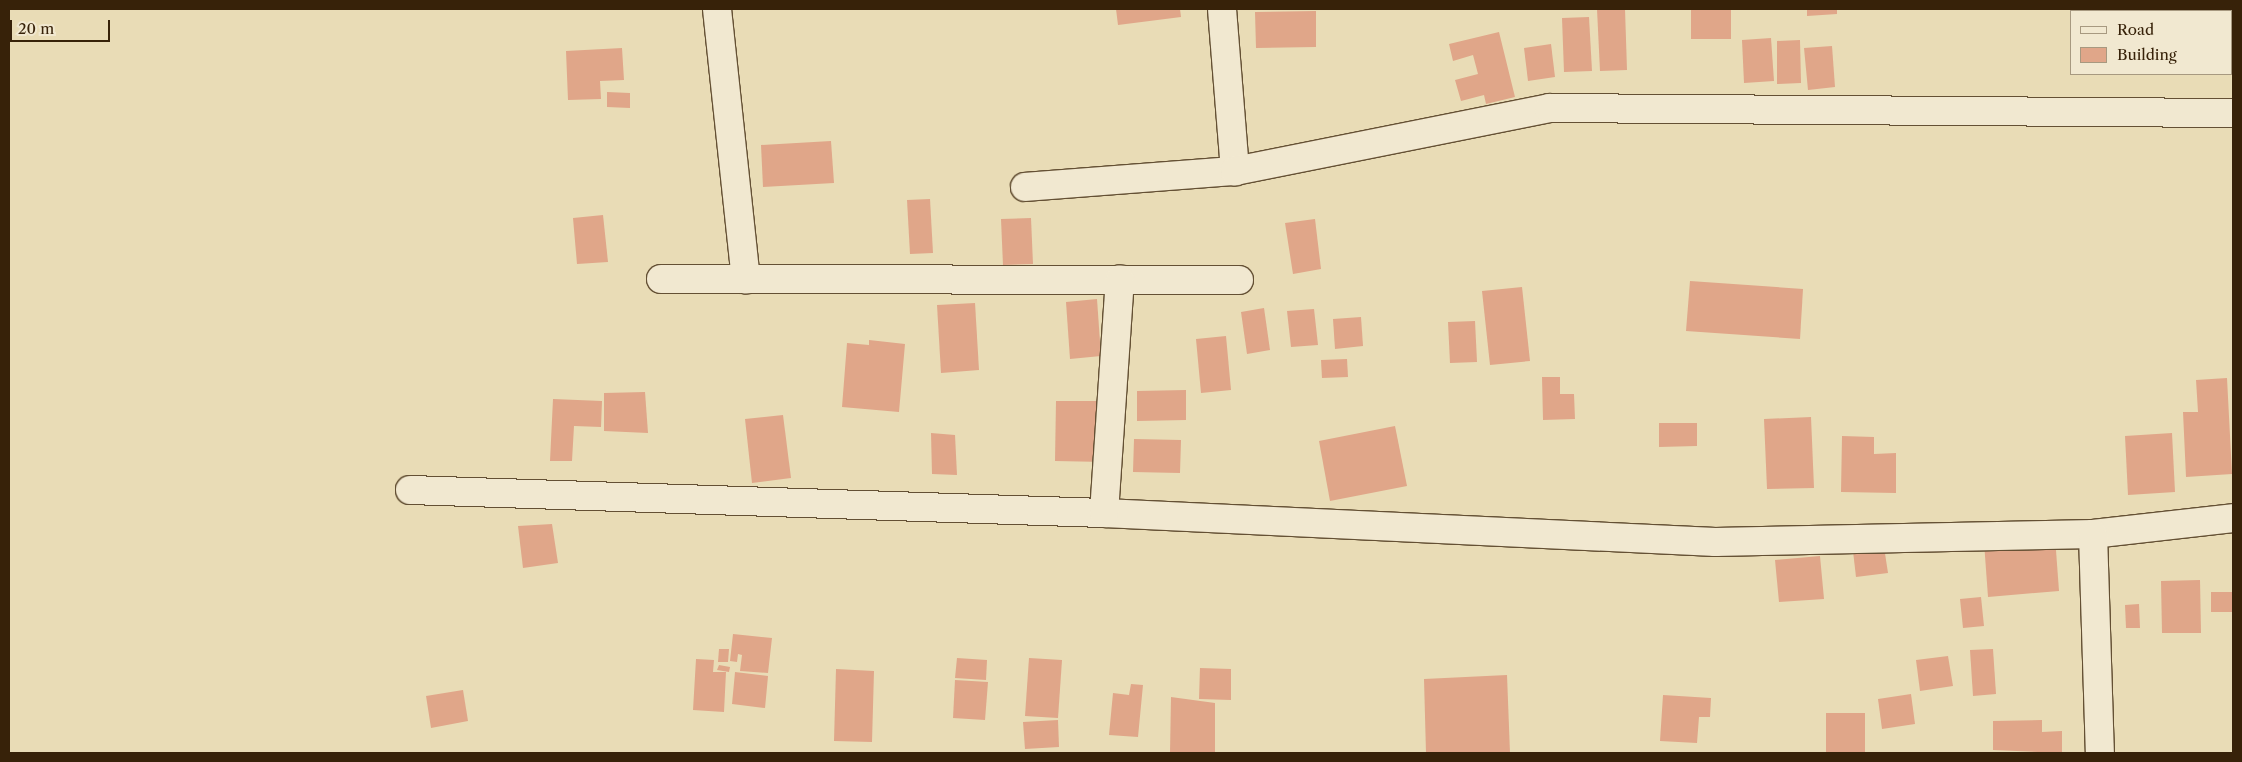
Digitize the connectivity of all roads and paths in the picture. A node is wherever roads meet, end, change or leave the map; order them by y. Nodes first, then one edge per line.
1 (717, 9) edge
2 (1222, 9) edge
3 (2233, 113) edge
4 (1235, 171) junction
5 (1025, 187) dead end
6 (661, 279) dead end
7 (746, 279) junction
8 (1120, 280) junction
9 (1240, 280) dead end
10 (410, 490) dead end
11 (1104, 513) junction
12 (2233, 518) edge
13 (2093, 534) junction
14 (2100, 753) edge

1 - 7 street
2 - 4 street
3 - 4 street
4 - 5 street
6 - 7 street
7 - 8 street
8 - 9 street
8 - 11 street
10 - 11 street
11 - 13 street
12 - 13 street
13 - 14 street

